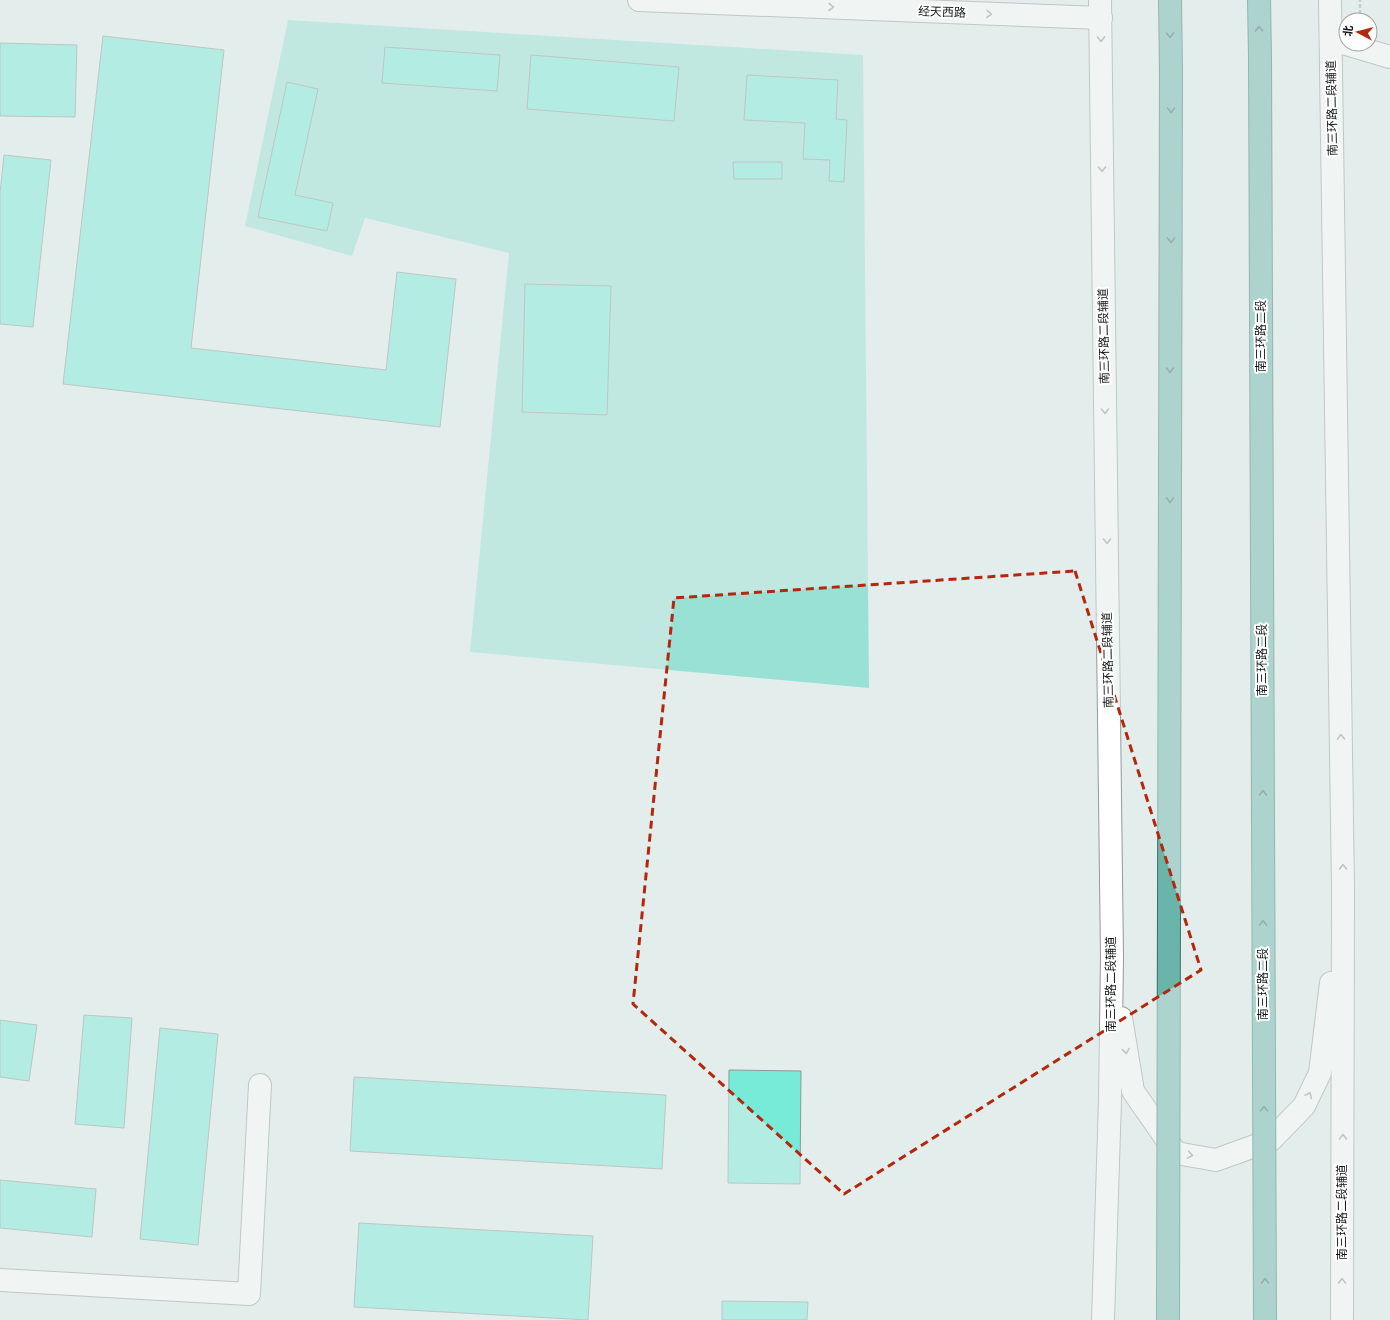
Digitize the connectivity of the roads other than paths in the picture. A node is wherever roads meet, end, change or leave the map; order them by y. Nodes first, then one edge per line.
1 (638, 0) edge
2 (1170, 0) edge
3 (1259, 0) edge
4 (1330, 0) edge
5 (1100, 9) edge
6 (1338, 31) edge
7 (1341, 52) edge
8 (1374, 52) edge
9 (1390, 57) edge
10 (1343, 888) junction
11 (1112, 957) junction
12 (260, 1085) dead end
13 (0, 1280) edge
14 (1103, 1320) edge
15 (1168, 1320) edge
16 (1265, 1320) edge
17 (1342, 1320) edge

1 -> 5 main road, 经天西路
2 -> 15 highway, bridge
16 -> 3 highway, 南三环路二段, bridge
4 - 6 main road, 南三环路二段辅道
5 -> 11 main road, 南三环路二段辅道
10 -> 7 main road, 南三环路二段辅道
8 - 9 main road
11 -> 10 main road
17 -> 10 main road, 南三环路二段辅道
11 - 14 main road, 南三环路二段辅道
12 - 13 main road

